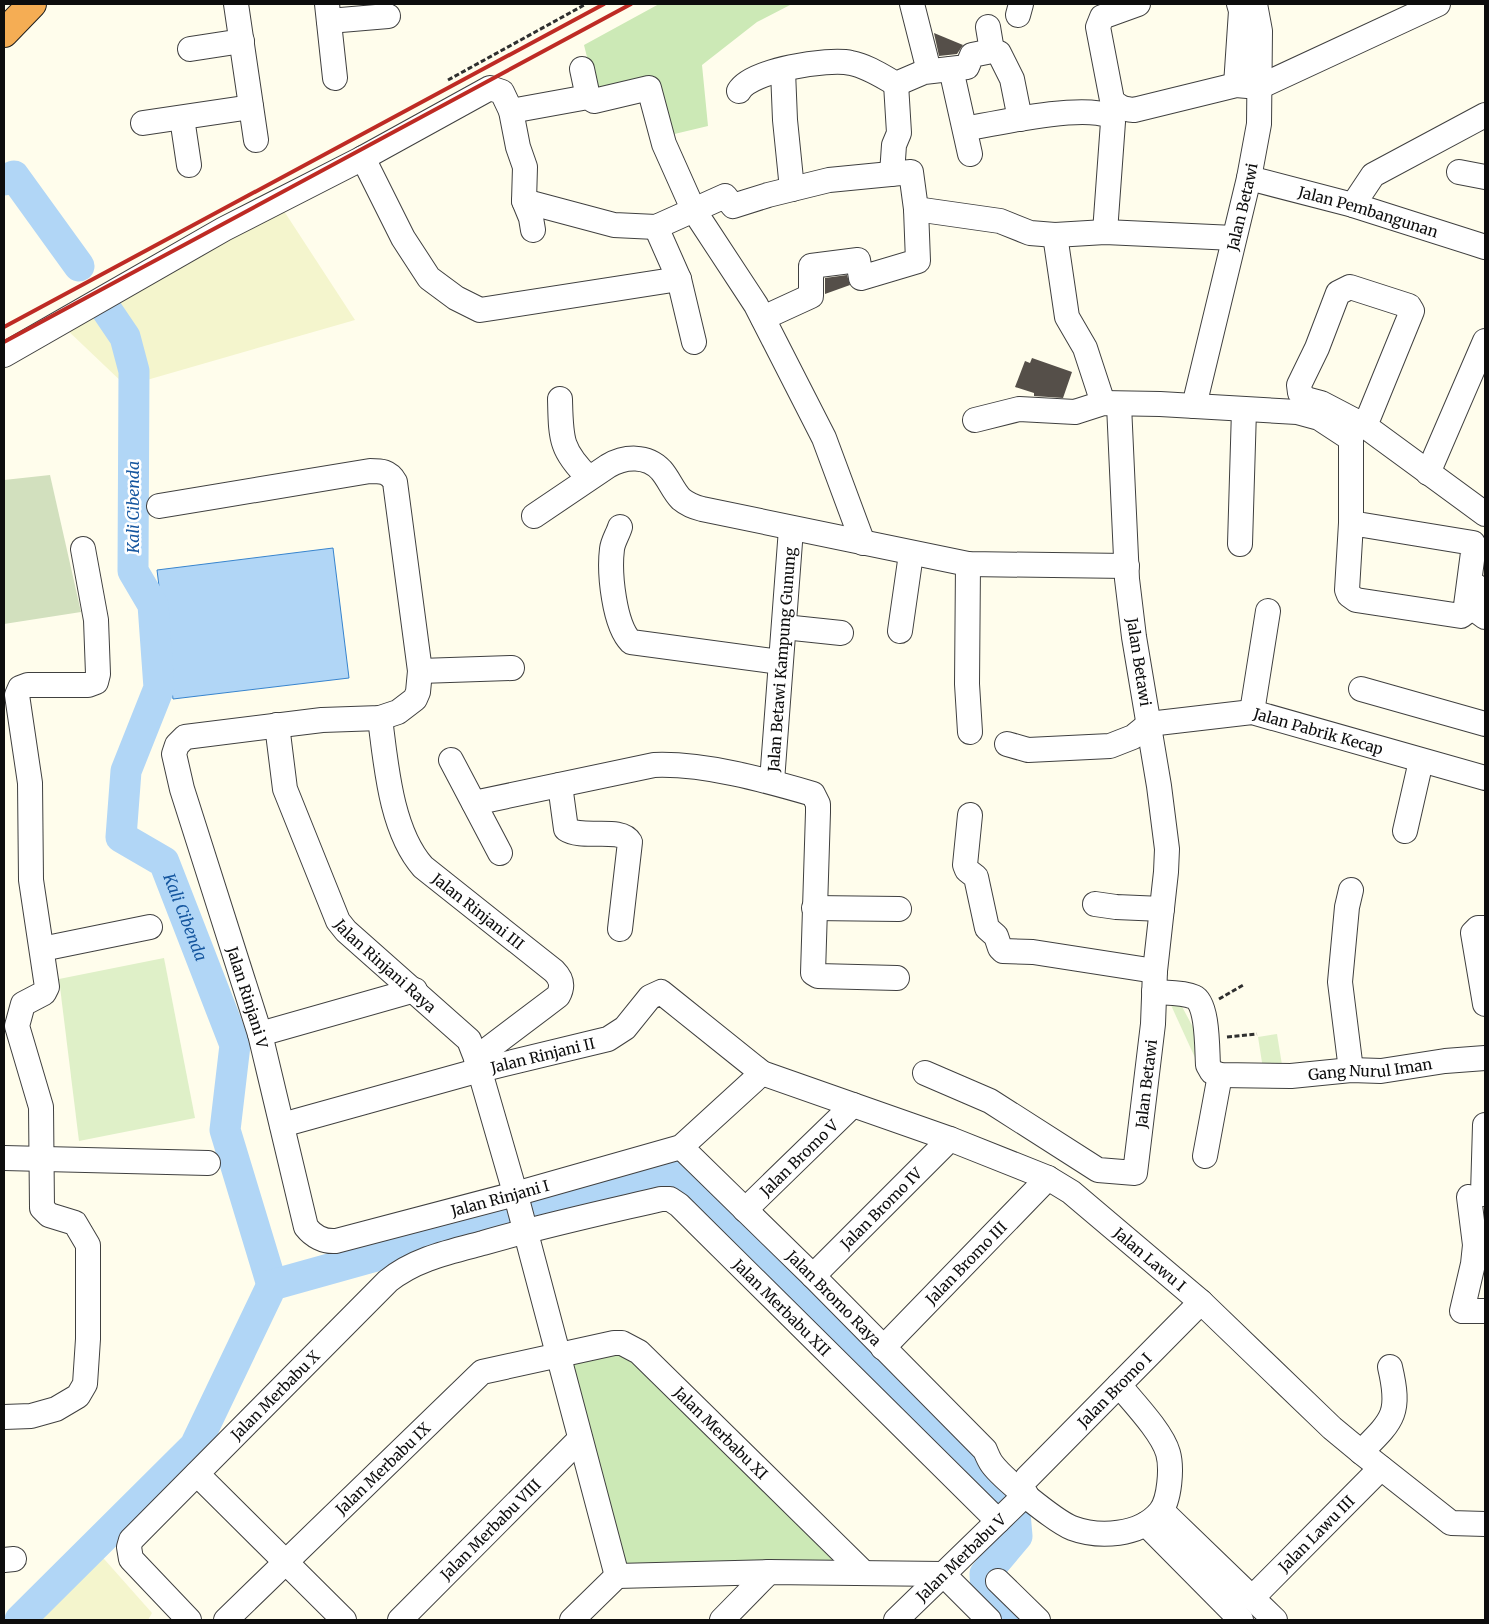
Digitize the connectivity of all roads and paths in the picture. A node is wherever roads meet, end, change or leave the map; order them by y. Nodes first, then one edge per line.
1 (32, 4) edge
2 (236, 4) edge
3 (586, 4) edge
4 (912, 4) edge
5 (1138, 4) edge
6 (1240, 4) edge
7 (1255, 4) edge
8 (1438, 4) edge
9 (328, 13) edge
10 (388, 16) dead end
11 (988, 26) dead end
12 (4, 34) edge
13 (242, 41) junction
14 (190, 49) dead end
15 (992, 51) junction
16 (582, 69) dead end
17 (940, 70) junction
18 (782, 71) junction
19 (335, 78) dead end
20 (448, 80) dead end
21 (896, 84) junction
22 (1236, 86) junction
23 (1259, 87) junction
24 (739, 91) dead end
25 (588, 97) junction
26 (252, 107) junction
27 (511, 111) junction
28 (1485, 115) edge
29 (182, 118) junction
30 (1020, 119) junction
31 (143, 123) dead end
32 (965, 129) junction
33 (256, 140) dead end
34 (970, 154) dead end
35 (363, 158) junction
36 (189, 166) dead end
37 (1459, 172) dead end
38 (892, 174) junction
39 (1485, 177) edge
40 (1249, 178) junction
41 (792, 189) junction
42 (524, 201) junction
43 (1353, 205) junction
44 (693, 209) junction
45 (916, 209) junction
46 (656, 227) junction
47 (533, 230) dead end
48 (1105, 232) junction
49 (1055, 236) junction
50 (1234, 238) junction
51 (1485, 247) edge
52 (680, 279) junction
53 (763, 318) junction
54 (1485, 341) edge
55 (694, 342) dead end
56 (4, 355) edge
57 (560, 399) dead end
58 (1111, 404) junction
59 (1194, 406) junction
60 (1244, 410) junction
61 (974, 420) dead end
62 (1364, 426) junction
63 (1428, 473) junction
64 (589, 478) junction
65 (158, 506) dead end
66 (1485, 514) edge
67 (534, 516) dead end
68 (1351, 523) junction
69 (620, 527) dead end
70 (791, 529) junction
71 (1485, 540) edge
72 (863, 543) junction
73 (1240, 544) dead end
74 (83, 550) dead end
75 (911, 554) junction
76 (968, 564) junction
77 (1127, 566) junction
78 (1268, 611) dead end
79 (1485, 617) edge
80 (784, 627) junction
81 (900, 631) dead end
82 (841, 633) dead end
83 (780, 662) junction
84 (512, 668) dead end
85 (420, 671) junction
86 (1361, 689) dead end
87 (1252, 712) junction
88 (380, 718) junction
89 (1149, 724) junction
90 (1485, 724) edge
91 (277, 725) junction
92 (970, 732) dead end
93 (1007, 744) dead end
94 (451, 760) dead end
95 (1421, 761) junction
96 (1485, 778) edge
97 (772, 781) junction
98 (560, 785) junction
99 (474, 803) junction
100 (970, 815) dead end
101 (1406, 831) dead end
102 (500, 853) dead end
103 (1351, 890) dead end
104 (1095, 904) dead end
105 (814, 908) junction
106 (899, 908) dead end
107 (1162, 908) junction
108 (150, 927) dead end
109 (1485, 928) edge
110 (620, 929) dead end
111 (42, 949) junction
112 (897, 978) dead end
113 (1154, 982) junction
114 (1245, 984) dead end
115 (415, 990) junction
116 (13, 1004) edge
117 (1485, 1004) edge
118 (1203, 1009) junction
119 (260, 1034) junction
120 (1257, 1034) dead end
121 (1206, 1039) junction
122 (1485, 1058) edge
123 (478, 1064) junction
124 (1351, 1070) junction
125 (762, 1073) junction
126 (925, 1073) dead end
127 (1220, 1075) junction
128 (853, 1105) junction
129 (282, 1125) junction
130 (1485, 1125) edge
131 (950, 1139) junction
132 (681, 1147) junction
133 (1205, 1156) dead end
134 (4, 1158) edge
135 (43, 1160) junction
136 (208, 1162) dead end
137 (1048, 1178) junction
138 (745, 1210) junction
139 (520, 1213) junction
140 (319, 1238) joint
141 (1480, 1244) edge
142 (813, 1276) junction
143 (1201, 1302) junction
144 (1485, 1311) edge
145 (883, 1348) junction
146 (558, 1355) junction
147 (1390, 1367) dead end
148 (1119, 1385) junction
149 (4, 1417) edge
150 (580, 1439) junction
151 (1361, 1452) junction
152 (1381, 1468) junction
153 (197, 1474) junction
154 (1015, 1501) junction
155 (1146, 1521) junction
156 (1485, 1524) edge
157 (286, 1562) junction
158 (769, 1572) junction
159 (863, 1572) junction
160 (944, 1574) junction
161 (617, 1576) junction
162 (998, 1581) dead end
163 (1252, 1598) junction
164 (189, 1620) edge
165 (226, 1620) edge
166 (344, 1620) edge
167 (400, 1620) edge
168 (572, 1620) edge
169 (722, 1620) edge
170 (896, 1620) edge
171 (989, 1620) edge
172 (1038, 1620) edge
173 (1241, 1620) edge
174 (1275, 1620) edge

1 - 12 highway
2 - 13 street
3 - 20 path
4 - 17 street
5 - 22 street
6 - 22 street
7 - 23 street, Jalan Betawi
8 - 23 street
9 - 10 street
9 - 19 street
11 - 15 street
13 - 14 street
13 - 26 street
15 - 17 street
15 - 30 street
16 - 25 street
17 - 21 street
17 - 32 street
18 - 21 street
18 - 24 street
18 - 41 street
21 - 38 street
22 - 23 street
23 - 40 street, Jalan Betawi
25 - 27 street
25 - 44 street
26 - 29 street
26 - 33 street
27 - 35 street
27 - 42 street
28 - 43 street
29 - 31 street
29 - 36 street
30 - 32 street
30 - 48 street
32 - 34 street
35 - 52 street
35 - 56 street
37 - 39 street
38 - 41 street
38 - 45 street
40 - 43 street, Jalan Pembangunan
40 - 50 street, Jalan Betawi
41 - 44 street
42 - 46 street
42 - 47 street
43 - 51 street, Jalan Pembangunan
44 - 46 street
44 - 53 street
45 - 49 street
45 - 53 street
46 - 52 street
48 - 49 street
48 - 50 street
49 - 58 street, Jalan Betawi
50 - 59 street, Jalan Betawi
52 - 55 street
53 - 72 street
54 - 63 street
57 - 64 street
58 - 59 street
58 - 61 street
58 - 77 street, Jalan Betawi
59 - 60 street
60 - 68 street
60 - 73 street
62 - 62 street
62 - 63 street
63 - 66 street
64 - 67 street, Jalan Betawi Kampung Gunung
64 - 70 street, Jalan Betawi Kampung Gunung
65 - 85 street
68 - 68 street
69 - 83 street
70 - 72 street, Jalan Betawi Kampung Gunung
70 - 80 street, Jalan Betawi Kampung Gunung
71 - 79 street
72 - 75 street, Jalan Betawi Kampung Gunung
74 - 111 street
75 - 76 street, Jalan Betawi Kampung Gunung
75 - 81 street
76 - 77 street, Jalan Betawi Kampung Gunung
76 - 92 street
77 - 89 street, Jalan Betawi
78 - 87 street
80 - 82 street
80 - 83 street, Jalan Betawi Kampung Gunung
83 - 97 street, Jalan Betawi Kampung Gunung
84 - 85 street
85 - 88 street
86 - 90 street
87 - 89 street, Jalan Pabrik Kecap
87 - 95 street, Jalan Pabrik Kecap
88 - 91 street
88 - 123 street, Jalan Rinjani III
89 - 93 street
89 - 107 street, Jalan Betawi
91 - 115 street, Jalan Rinjani Raya
91 - 119 street, Jalan Rinjani V
94 - 99 street
95 - 96 street, Jalan Pabrik Kecap
95 - 101 street
97 - 98 street
97 - 105 street, Jalan Betawi Kampung Gunung
98 - 99 street
98 - 110 street
99 - 102 street
100 - 113 street
103 - 124 street
104 - 107 street
105 - 106 street
105 - 112 street, Jalan Betawi Kampung Gunung
107 - 113 street, Jalan Betawi
108 - 111 street
109 - 117 street
111 - 116 street
113 - 118 street
113 - 126 street, Jalan Betawi
114 - 118 path
115 - 119 street
115 - 123 street, Jalan Rinjani Raya
116 - 135 street
118 - 121 street
119 - 129 street, Jalan Rinjani V
120 - 121 path
121 - 127 street
122 - 124 street, Gang Nurul Iman
123 - 125 street, Jalan Rinjani II
123 - 129 street, Jalan Rinjani II
123 - 139 street, Jalan Rinjani Raya
124 - 127 street, Gang Nurul Iman
125 - 128 street, Jalan Lawu I
125 - 132 street
127 - 133 street
128 - 131 street, Jalan Lawu I
128 - 138 street, Jalan Bromo V
129 - 140 street, Jalan Rinjani V
130 - 141 street
131 - 137 street, Jalan Lawu I
131 - 142 street, Jalan Bromo IV
132 - 138 street, Jalan Bromo Raya
132 - 139 street, Jalan Rinjani I
134 - 135 street
135 - 136 street
135 - 149 street
137 - 143 street, Jalan Lawu I
137 - 145 street, Jalan Bromo III
138 - 142 street, Jalan Bromo Raya
139 - 140 street, Jalan Rinjani I
139 - 146 street, Jalan Rinjani Raya
139 - 153 street, Jalan Merbabu X
139 - 154 street, Jalan Merbabu XII
141 - 144 street
142 - 145 street, Jalan Bromo Raya
143 - 148 street, Jalan Bromo I
143 - 151 street, Jalan Lawu I
145 - 154 street, Jalan Bromo Raya
146 - 150 street, Jalan Rinjani Raya
146 - 157 street, Jalan Merbabu IX
146 - 159 street, Jalan Merbabu XI
147 - 151 street
148 - 154 street, Jalan Bromo I
148 - 155 street
150 - 161 street, Jalan Rinjani Raya
150 - 167 street, Jalan Merbabu VIII
151 - 152 street, Jalan Lawu I
152 - 156 street, Jalan Lawu I
152 - 163 street, Jalan Lawu III
153 - 157 street
153 - 164 street, Jalan Merbabu X
154 - 155 street, Jalan Bromo Raya
154 - 160 street, Jalan Merbabu V
155 - 163 street
155 - 173 street
157 - 165 street, Jalan Merbabu IX
157 - 166 street
158 - 159 street
158 - 161 street
158 - 169 street
159 - 160 street
160 - 170 street, Jalan Merbabu V
160 - 171 street
161 - 168 street
162 - 172 street
163 - 174 street

